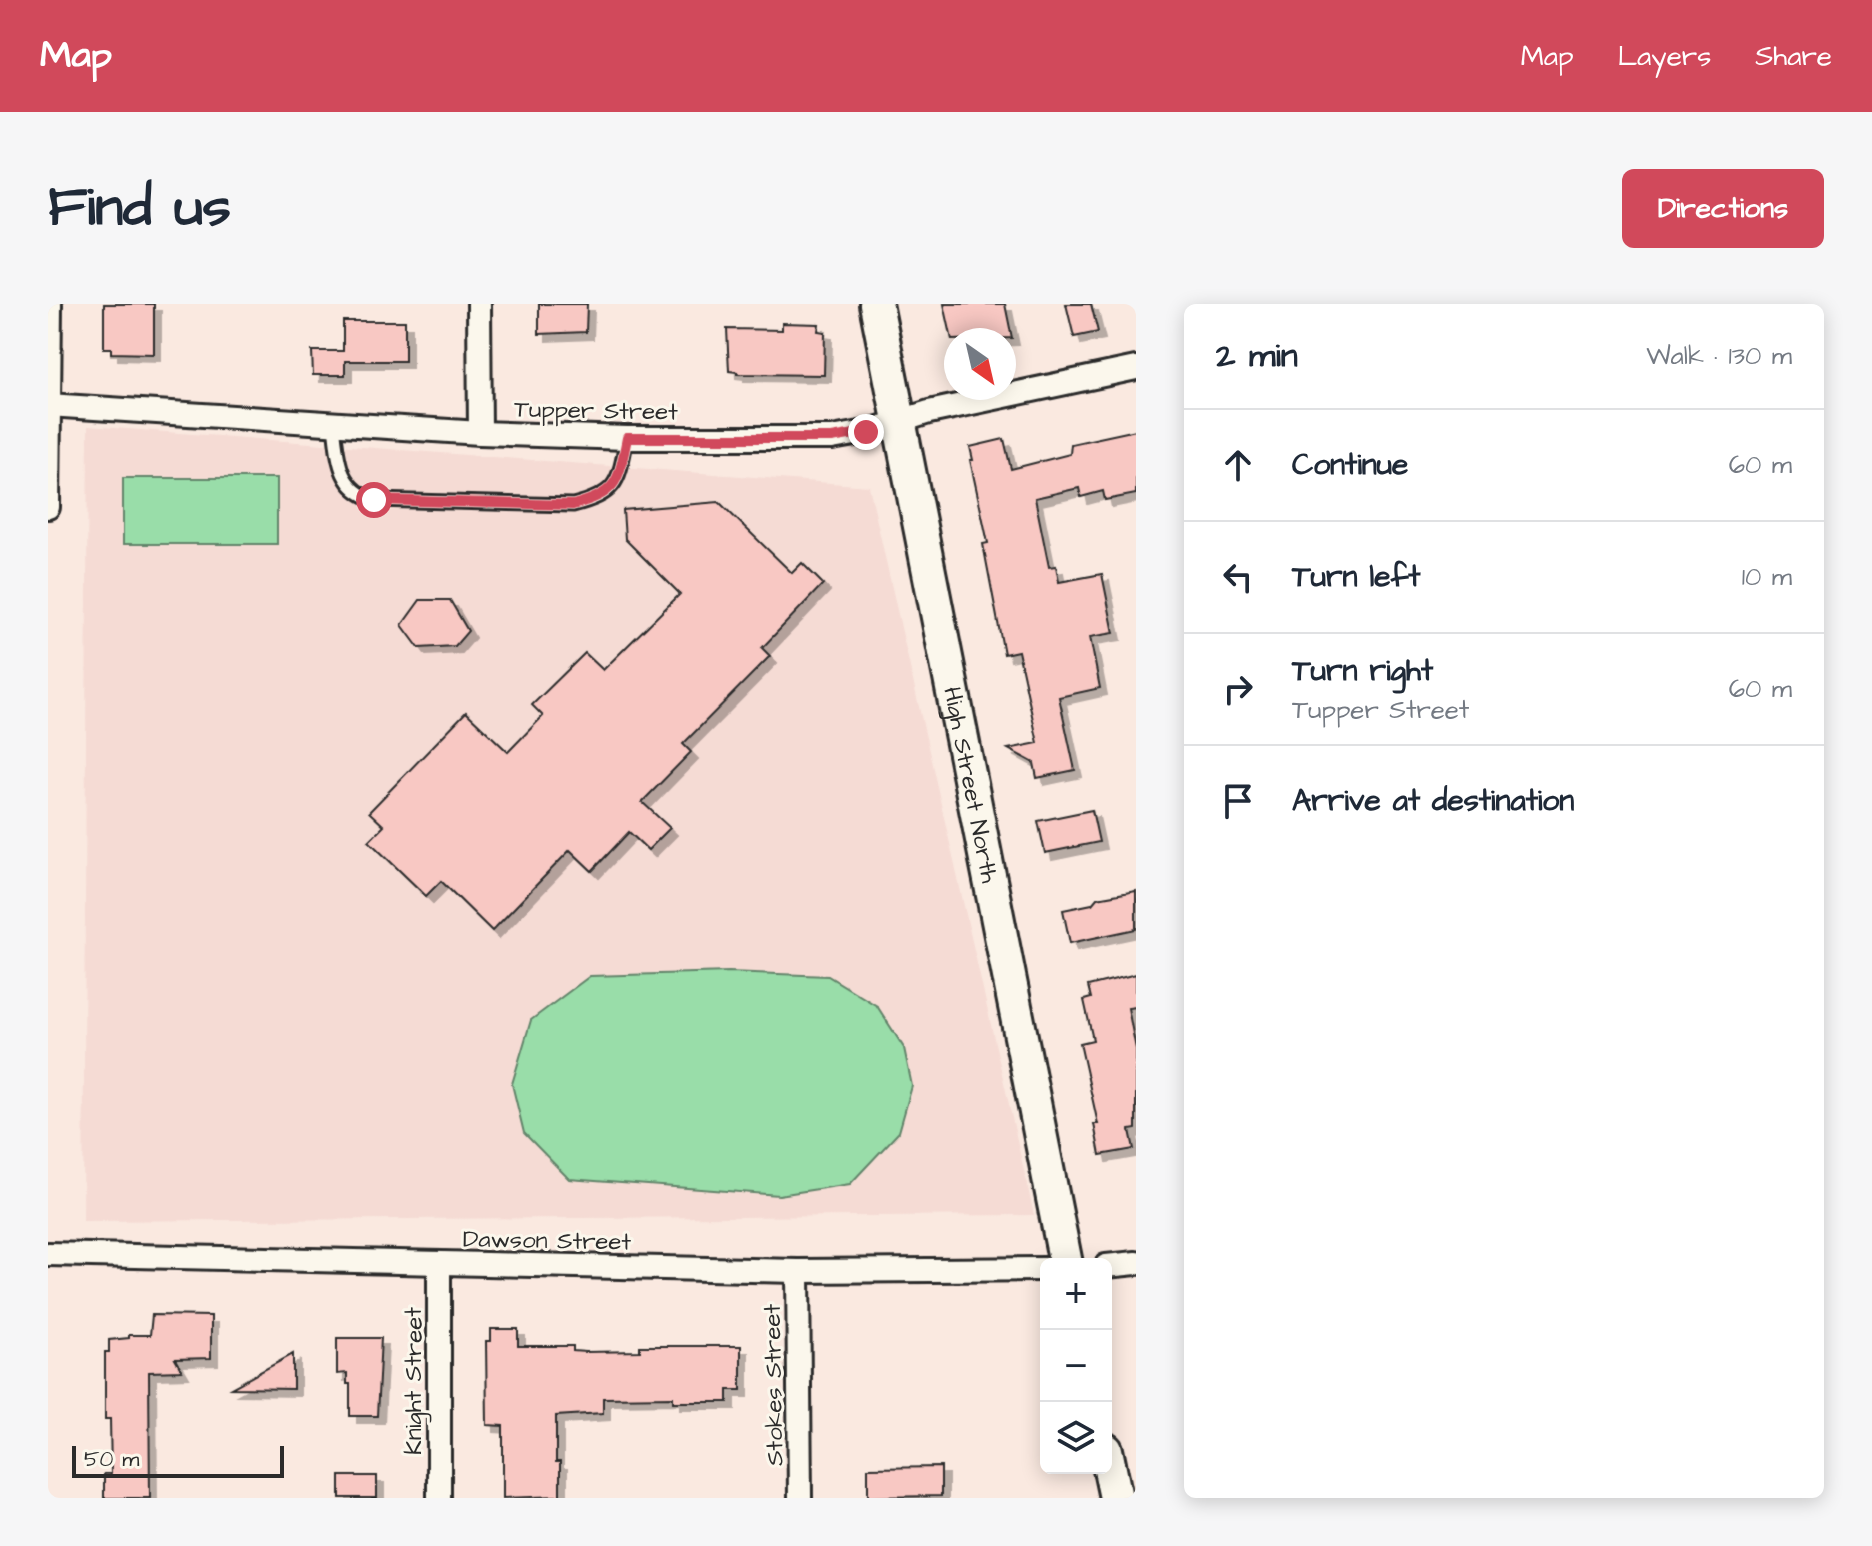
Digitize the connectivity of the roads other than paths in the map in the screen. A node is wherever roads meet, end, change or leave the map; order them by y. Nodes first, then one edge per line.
1 (50, 304) edge
2 (479, 304) edge
3 (876, 304) edge
4 (1136, 368) edge
5 (49, 405) edge
6 (900, 419) junction
7 (334, 425) junction
8 (480, 433) junction
9 (627, 438) junction
10 (48, 507) edge
11 (48, 1254) edge
12 (1065, 1258) edge
13 (1136, 1263) edge
14 (439, 1264) junction
15 (1112, 1265) edge
16 (1040, 1269) edge
17 (798, 1271) junction
18 (1111, 1474) edge
19 (439, 1498) edge
20 (800, 1498) edge
21 (1116, 1498) edge

1 - 5 street
2 - 8 street
3 - 6 main road, High Street North
4 - 6 street, Tupper Street
5 - 7 street, Tupper Street
5 - 10 street
6 - 9 street, Tupper Street
6 - 12 main road, High Street North
7 - 8 street, Tupper Street
7 - 9 lane
8 - 9 street, Tupper Street
11 - 14 street, Dawson Street
13 - 15 street
14 - 17 street, Dawson Street
14 - 19 street, Knight Street
16 - 17 street, Dawson Street
17 - 20 street, Stokes Street
18 - 21 main road

